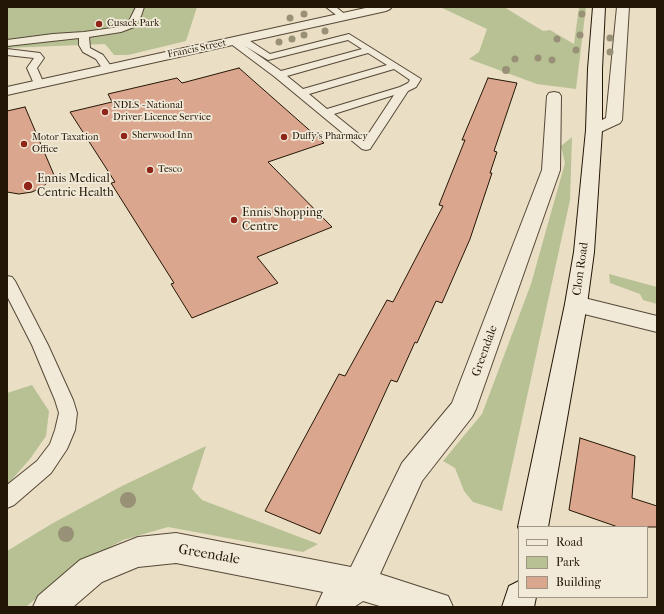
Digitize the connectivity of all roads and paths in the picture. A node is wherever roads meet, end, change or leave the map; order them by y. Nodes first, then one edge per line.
1 (140, 7) edge
2 (330, 7) edge
3 (386, 7) edge
4 (611, 11) edge
5 (343, 16) junction
6 (84, 35) junction
7 (237, 40) junction
8 (7, 43) edge
9 (370, 50) junction
10 (7, 52) edge
11 (396, 66) junction
12 (108, 69) junction
13 (280, 75) junction
14 (39, 84) junction
15 (404, 89) junction
16 (7, 91) edge
17 (300, 93) junction
18 (554, 96) dead end
19 (325, 114) junction
20 (594, 130) junction
21 (7, 281) edge
22 (576, 304) junction
23 (657, 324) edge
24 (7, 498) edge
25 (533, 526) edge
26 (359, 584) junction
27 (49, 607) edge
28 (332, 607) edge
29 (437, 607) edge

1 - 6 lane
2 - 5 lane
3 - 5 street, Francis Street
4 - 20 street, Clon Road
4 - 20 street
5 - 7 street, Francis Street
6 - 8 lane
6 - 12 lane
7 - 9 lane
7 - 12 street, Francis Street
7 - 13 lane
9 - 11 lane
9 - 13 lane
10 - 14 lane
11 - 15 lane
11 - 17 lane
12 - 14 street, Francis Street
13 - 17 lane
14 - 16 street, Francis Street
15 - 19 lane
15 - 19 lane
17 - 19 lane
18 - 26 street, Greendale
20 - 22 street, Clon Road
21 - 24 lane
22 - 23 street
22 - 25 street, Clon Road
26 - 27 street, Greendale
26 - 28 street, Greendale
26 - 29 street, Greendale

